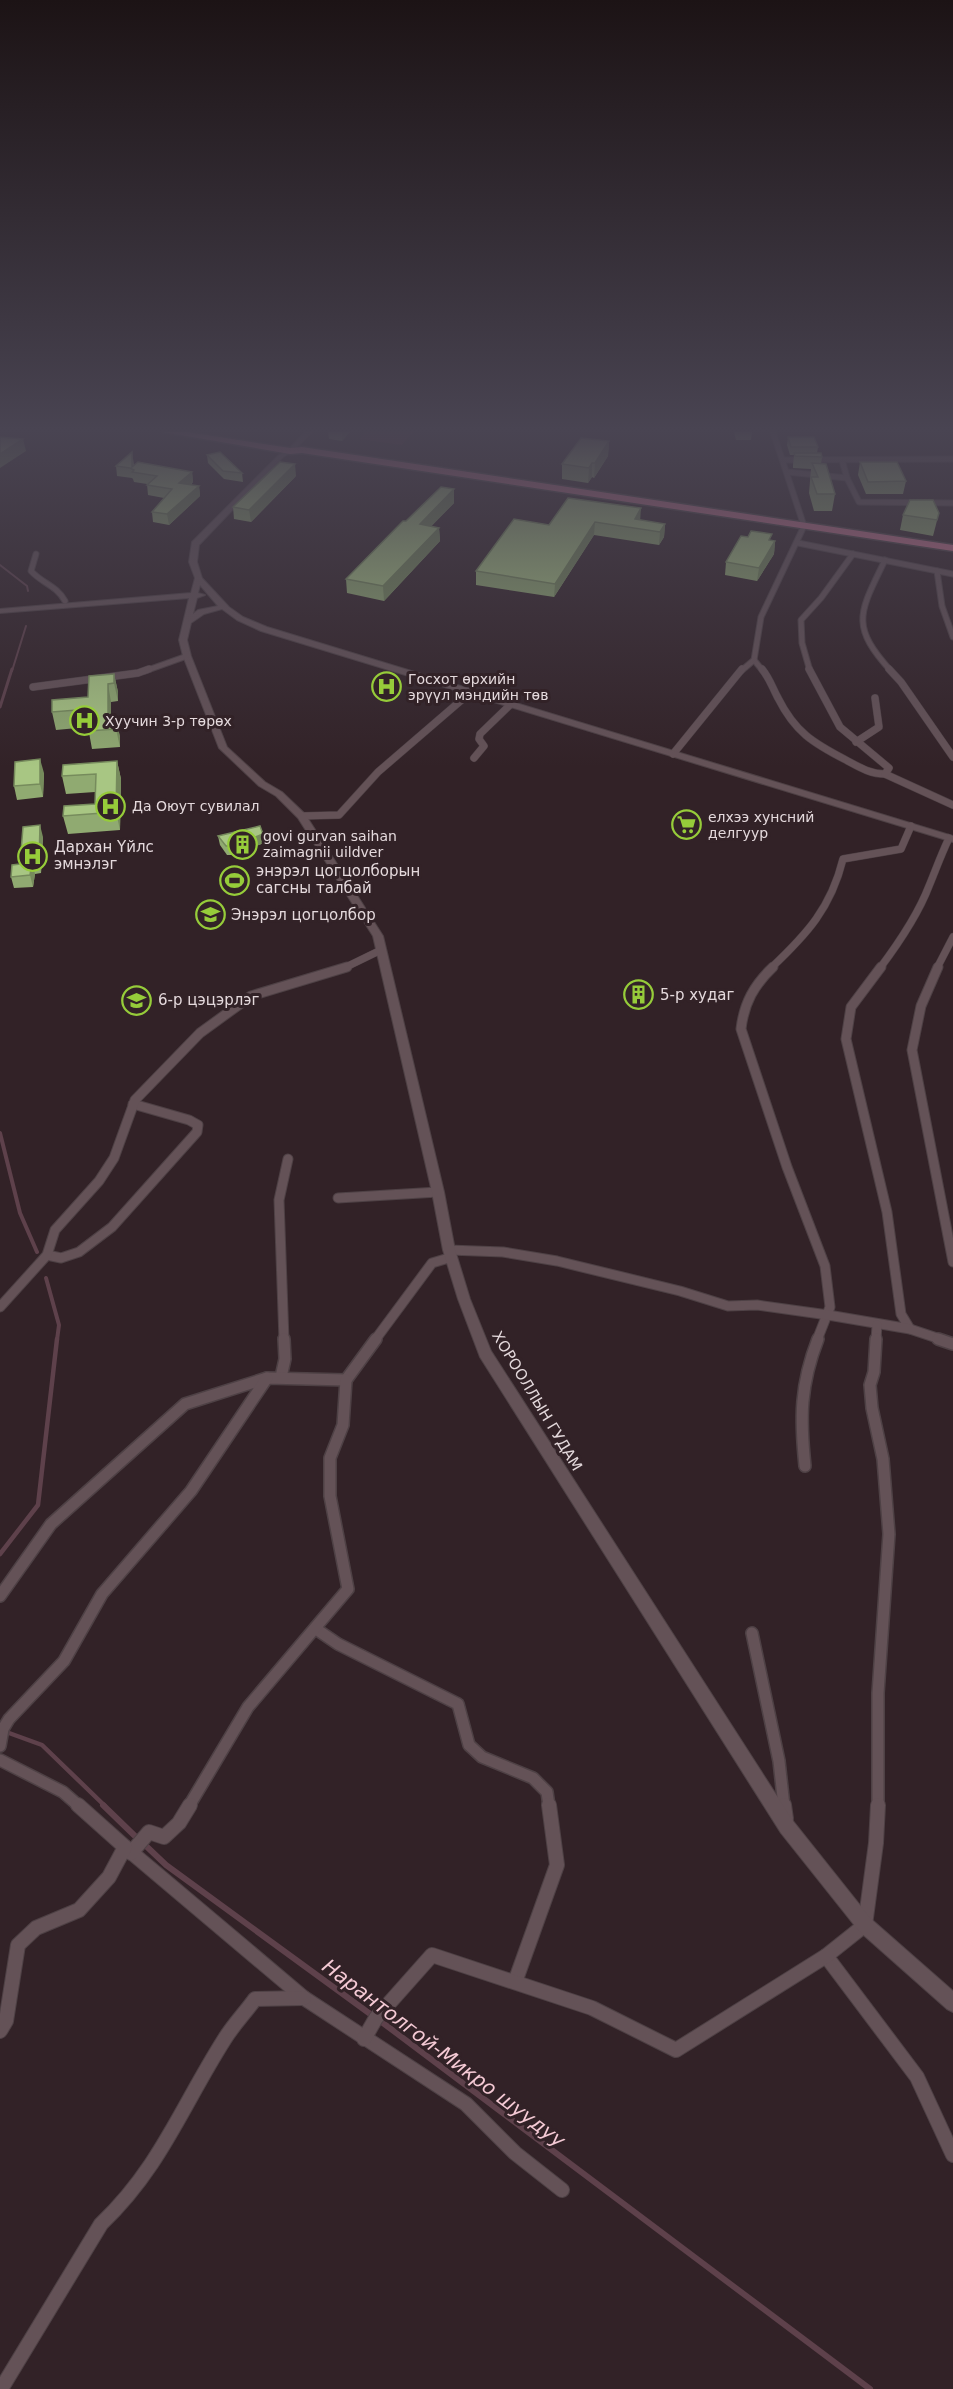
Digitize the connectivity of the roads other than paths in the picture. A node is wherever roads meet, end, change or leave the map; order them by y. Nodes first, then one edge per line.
1 (195, 543) edge
2 (798, 543) edge
3 (800, 543) edge
4 (922, 543) edge
5 (953, 548) edge
6 (36, 554) dead end
7 (854, 554) junction
8 (885, 560) junction
9 (937, 571) junction
10 (953, 574) edge
11 (198, 579) junction
12 (210, 590) junction
13 (195, 593) junction
14 (65, 601) junction
15 (0, 606) edge
16 (222, 607) junction
17 (0, 611) edge
18 (187, 622) junction
19 (953, 637) edge
20 (187, 656) junction
21 (754, 660) junction
22 (33, 687) dead end
23 (472, 691) junction
24 (875, 698) dead end
25 (512, 703) junction
26 (856, 742) junction
27 (673, 754) junction
28 (953, 757) edge
29 (474, 758) dead end
30 (885, 774) junction
31 (953, 806) edge
32 (302, 816) junction
33 (911, 826) junction
34 (951, 838) edge
35 (953, 937) edge
36 (381, 950) junction
37 (134, 1104) junction
38 (288, 1159) dead end
39 (438, 1192) junction
40 (338, 1198) dead end
41 (451, 1254) junction
42 (47, 1255) junction
43 (953, 1262) edge
44 (0, 1307) edge
45 (828, 1315) junction
46 (877, 1325) junction
47 (910, 1329) junction
48 (953, 1344) edge
49 (281, 1377) junction
50 (267, 1378) junction
51 (346, 1380) junction
52 (805, 1466) dead end
53 (0, 1596) edge
54 (316, 1629) junction
55 (752, 1633) dead end
56 (5, 1717) edge
57 (0, 1746) edge
58 (0, 1760) edge
59 (787, 1827) junction
60 (128, 1850) junction
61 (865, 1925) junction
62 (826, 1956) junction
63 (515, 1982) junction
64 (304, 1998) junction
65 (953, 2003) edge
66 (0, 2031) edge
67 (364, 2039) junction
68 (953, 2155) edge
69 (562, 2190) dead end
70 (2, 2389) edge

1 - 11 main road
2 - 21 street
3 - 7 street
4 - 5 highway
6 - 14 street
7 - 8 street
7 - 26 street
8 - 9 street
8 - 28 street
9 - 10 street
9 - 19 street
11 - 12 main road
11 - 13 main road, ХОРООЛЛЫН ГУДАМ
12 - 13 main road
12 - 16 main road
13 - 14 main road
13 - 17 main road
13 - 18 main road, ХОРООЛЛЫН ГУДАМ
14 - 15 main road
16 - 18 main road
16 - 23 main road
18 - 20 main road, ХОРООЛЛЫН ГУДАМ
20 - 22 street
20 - 32 main road, ХОРООЛЛЫН ГУДАМ
21 - 27 street
21 - 30 street
23 - 25 main road
23 - 32 street
24 - 26 street
25 - 27 main road
25 - 29 street
26 - 30 street
27 - 33 main road
30 - 31 street
32 - 36 main road, ХОРООЛЛЫН ГУДАМ
33 - 34 main road
33 - 45 street
34 - 47 street
35 - 43 street
36 - 37 street
36 - 39 main road, ХОРООЛЛЫН ГУДАМ
37 - 42 street
37 - 42 street
38 - 49 street
39 - 40 street
39 - 41 main road, ХОРООЛЛЫН ГУДАМ
41 - 45 street
41 - 51 street
41 - 59 main road, ХОРООЛЛЫН ГУДАМ
42 - 44 street
45 - 46 street
45 - 52 street
46 - 47 street
46 - 61 street
47 - 48 street
49 - 50 street
49 - 51 street
50 - 53 street
50 - 56 street
51 - 54 street
54 - 60 street
54 - 63 street
55 - 59 street
56 - 57 street
58 - 60 street
59 - 61 main road, ХОРООЛЛЫН ГУДАМ
60 - 64 street
60 - 66 street
61 - 62 street
61 - 65 main road, ХОРООЛЛЫН ГУДАМ
62 - 63 street
62 - 68 street
63 - 67 street
64 - 67 street
64 - 70 street
67 - 69 street

